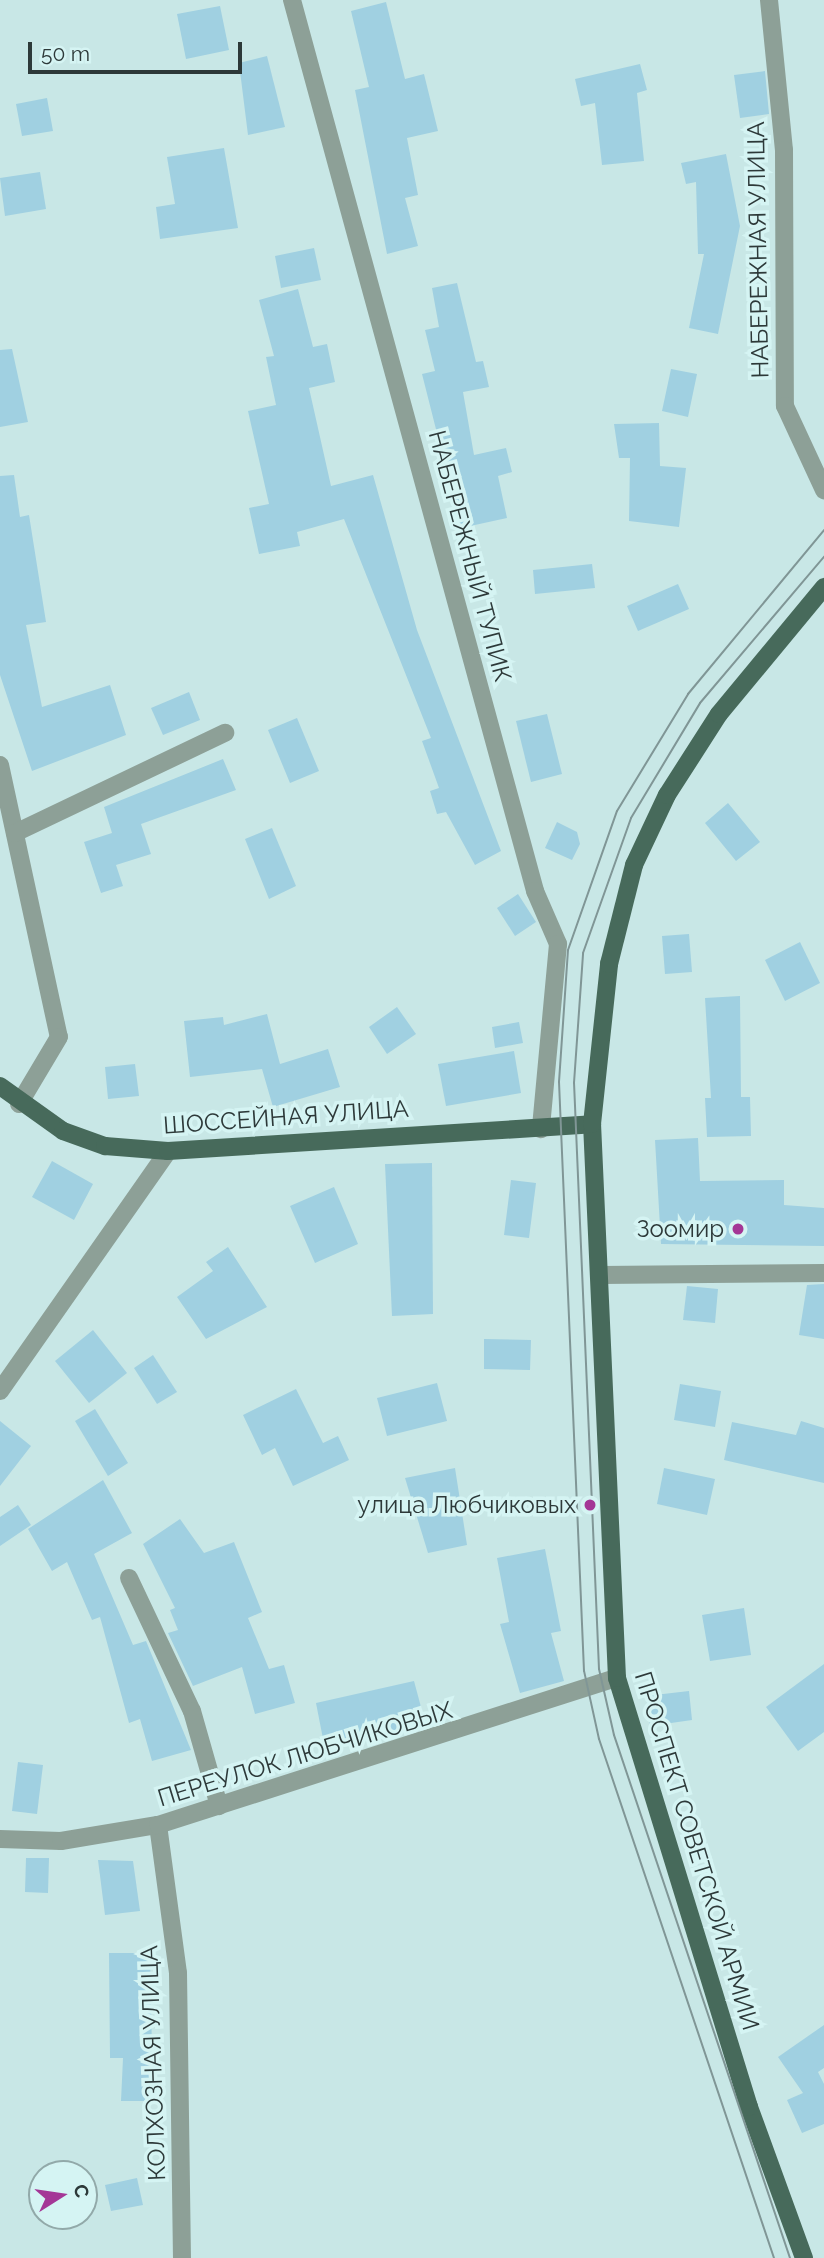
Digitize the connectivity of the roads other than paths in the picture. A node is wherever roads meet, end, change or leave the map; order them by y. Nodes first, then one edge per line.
1 (292, 0) edge
2 (769, 0) edge
3 (824, 490) edge
4 (824, 587) edge
5 (225, 733) dead end
6 (0, 765) edge
7 (15, 833) junction
8 (0, 1086) edge
9 (19, 1104) junction
10 (592, 1124) junction
11 (541, 1129) junction
12 (168, 1151) junction
13 (824, 1273) edge
14 (601, 1275) junction
15 (0, 1391) edge
16 (129, 1578) dead end
17 (617, 1678) junction
18 (219, 1806) junction
19 (158, 1825) junction
20 (0, 1839) edge
21 (183, 2258) edge
22 (804, 2258) edge

1 - 11 street, НАБЕРЕЖНЫЙ ТУПИК
2 - 3 street, НАБЕРЕЖНАЯ УЛИЦА
4 - 10 main road, ПРОСПЕКТ СОВЕТСКОЙ АРМИИ
5 - 7 street
6 - 7 street
7 - 9 street
8 - 9 main road, ШОССЕЙНАЯ УЛИЦА
9 - 12 main road, ШОССЕЙНАЯ УЛИЦА
10 - 11 main road, ШОССЕЙНАЯ УЛИЦА
10 - 14 main road, ПРОСПЕКТ СОВЕТСКОЙ АРМИИ
11 - 12 main road, ШОССЕЙНАЯ УЛИЦА
12 - 15 street
13 - 14 street
14 - 17 main road, ПРОСПЕКТ СОВЕТСКОЙ АРМИИ
16 - 18 street
17 - 18 street, ПЕРЕУЛОК ЛЮБЧИКОВЫХ
17 - 22 main road, ПРОСПЕКТ СОВЕТСКОЙ АРМИИ
18 - 19 street, ПЕРЕУЛОК ЛЮБЧИКОВЫХ
19 - 20 street, ПЕРЕУЛОК ЛЮБЧИКОВЫХ
19 - 21 street, КОЛХОЗНАЯ УЛИЦА

